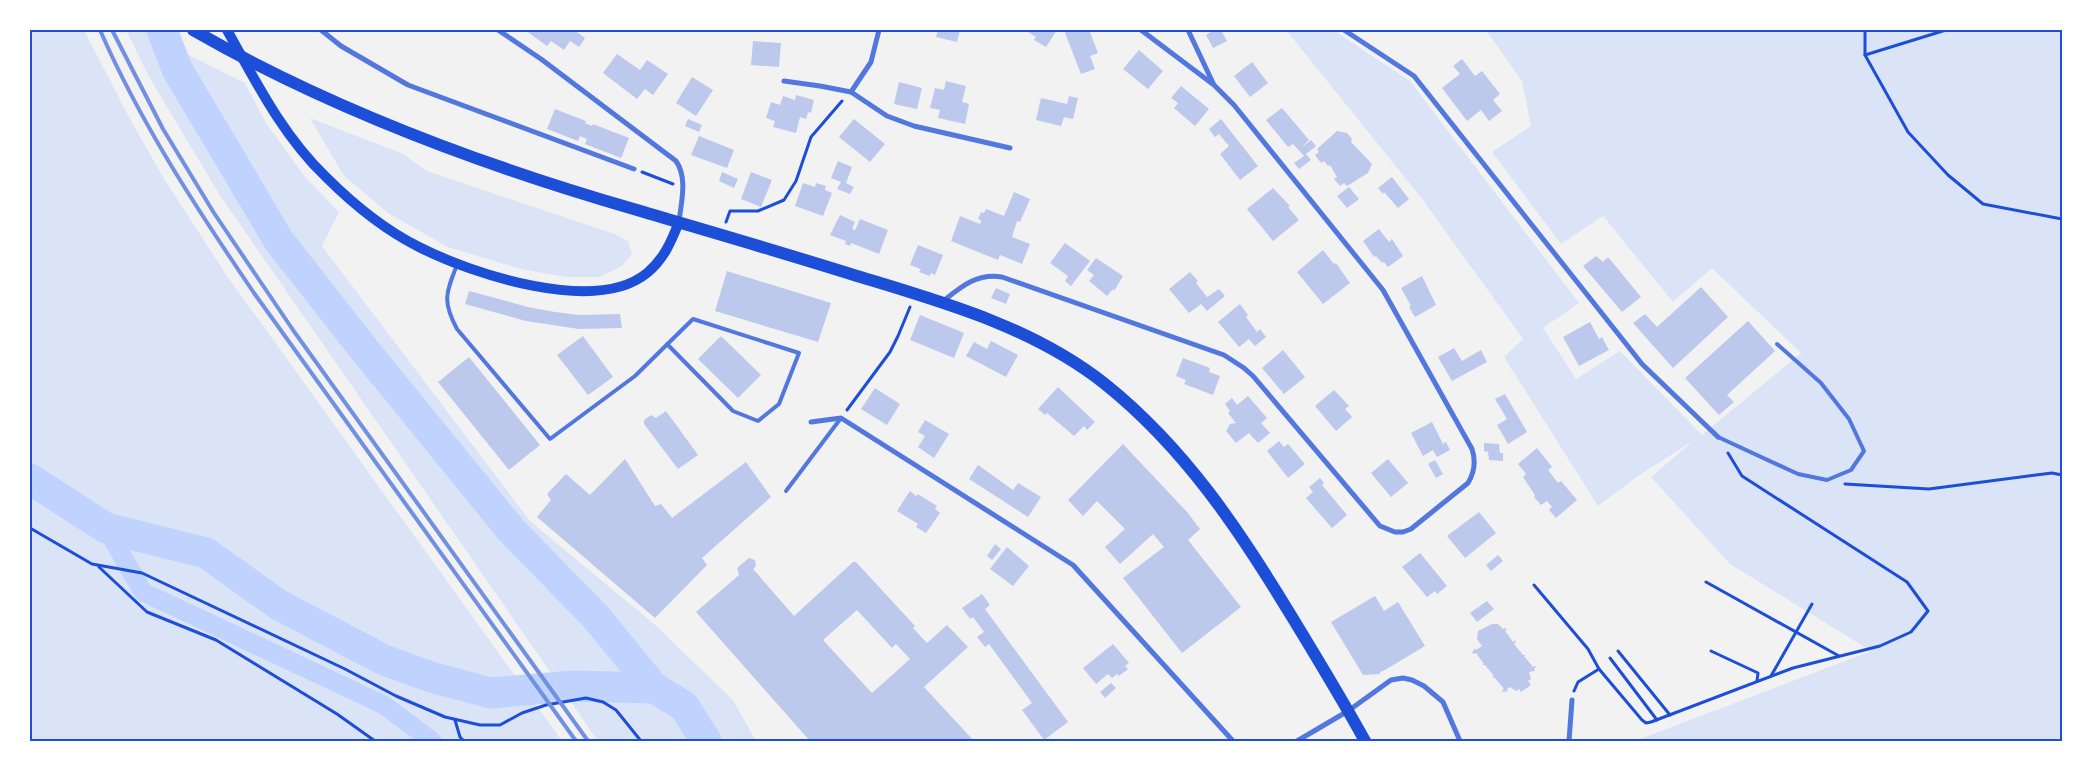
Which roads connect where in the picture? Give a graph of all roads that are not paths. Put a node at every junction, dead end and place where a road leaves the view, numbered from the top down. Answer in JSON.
{"nodes":[{"id":1,"x":193,"y":30,"type":"edge"},
{"id":2,"x":228,"y":30,"type":"edge"},
{"id":3,"x":322,"y":30,"type":"edge"},
{"id":4,"x":499,"y":30,"type":"edge"},
{"id":5,"x":879,"y":30,"type":"edge"},
{"id":6,"x":1141,"y":30,"type":"edge"},
{"id":7,"x":1188,"y":30,"type":"edge"},
{"id":8,"x":1344,"y":30,"type":"edge"},
{"id":9,"x":784,"y":82,"type":"dead end"},
{"id":10,"x":1214,"y":85,"type":"junction"},
{"id":11,"x":851,"y":92,"type":"junction"},
{"id":12,"x":1010,"y":148,"type":"dead end"},
{"id":13,"x":634,"y":169,"type":"road end"},
{"id":14,"x":679,"y":222,"type":"junction"},
{"id":15,"x":458,"y":263,"type":"junction"},
{"id":16,"x":942,"y":302,"type":"junction"},
{"id":17,"x":667,"y":344,"type":"junction"},
{"id":18,"x":1777,"y":344,"type":"dead end"},
{"id":19,"x":841,"y":418,"type":"junction"},
{"id":20,"x":811,"y":422,"type":"dead end"},
{"id":21,"x":1718,"y":438,"type":"joint"},
{"id":22,"x":786,"y":491,"type":"dead end"},
{"id":23,"x":1572,"y":700,"type":"road end"},
{"id":24,"x":1348,"y":711,"type":"junction"},
{"id":25,"x":1233,"y":741,"type":"edge"},
{"id":26,"x":1297,"y":741,"type":"edge"},
{"id":27,"x":1365,"y":741,"type":"edge"},
{"id":28,"x":1460,"y":741,"type":"edge"},
{"id":29,"x":1569,"y":741,"type":"edge"}],
"edges":[{"from":1,"to":14,"type":"main road"},
{"from":2,"to":15,"type":"main road"},
{"from":3,"to":13,"type":"street"},
{"from":4,"to":14,"type":"street"},
{"from":5,"to":11,"type":"street"},
{"from":6,"to":10,"type":"street"},
{"from":7,"to":10,"type":"street"},
{"from":8,"to":21,"type":"street"},
{"from":9,"to":11,"type":"street"},
{"from":10,"to":16,"type":"street"},
{"from":11,"to":12,"type":"street"},
{"from":14,"to":15,"type":"main road"},
{"from":14,"to":16,"type":"main road"},
{"from":15,"to":17,"type":"lane"},
{"from":16,"to":24,"type":"main road"},
{"from":17,"to":17,"type":"lane"},
{"from":18,"to":21,"type":"lane"},
{"from":19,"to":20,"type":"street"},
{"from":19,"to":22,"type":"lane"},
{"from":19,"to":25,"type":"street"},
{"from":23,"to":29,"type":"street"},
{"from":24,"to":26,"type":"street"},
{"from":24,"to":27,"type":"main road"},
{"from":24,"to":28,"type":"street"}]}
